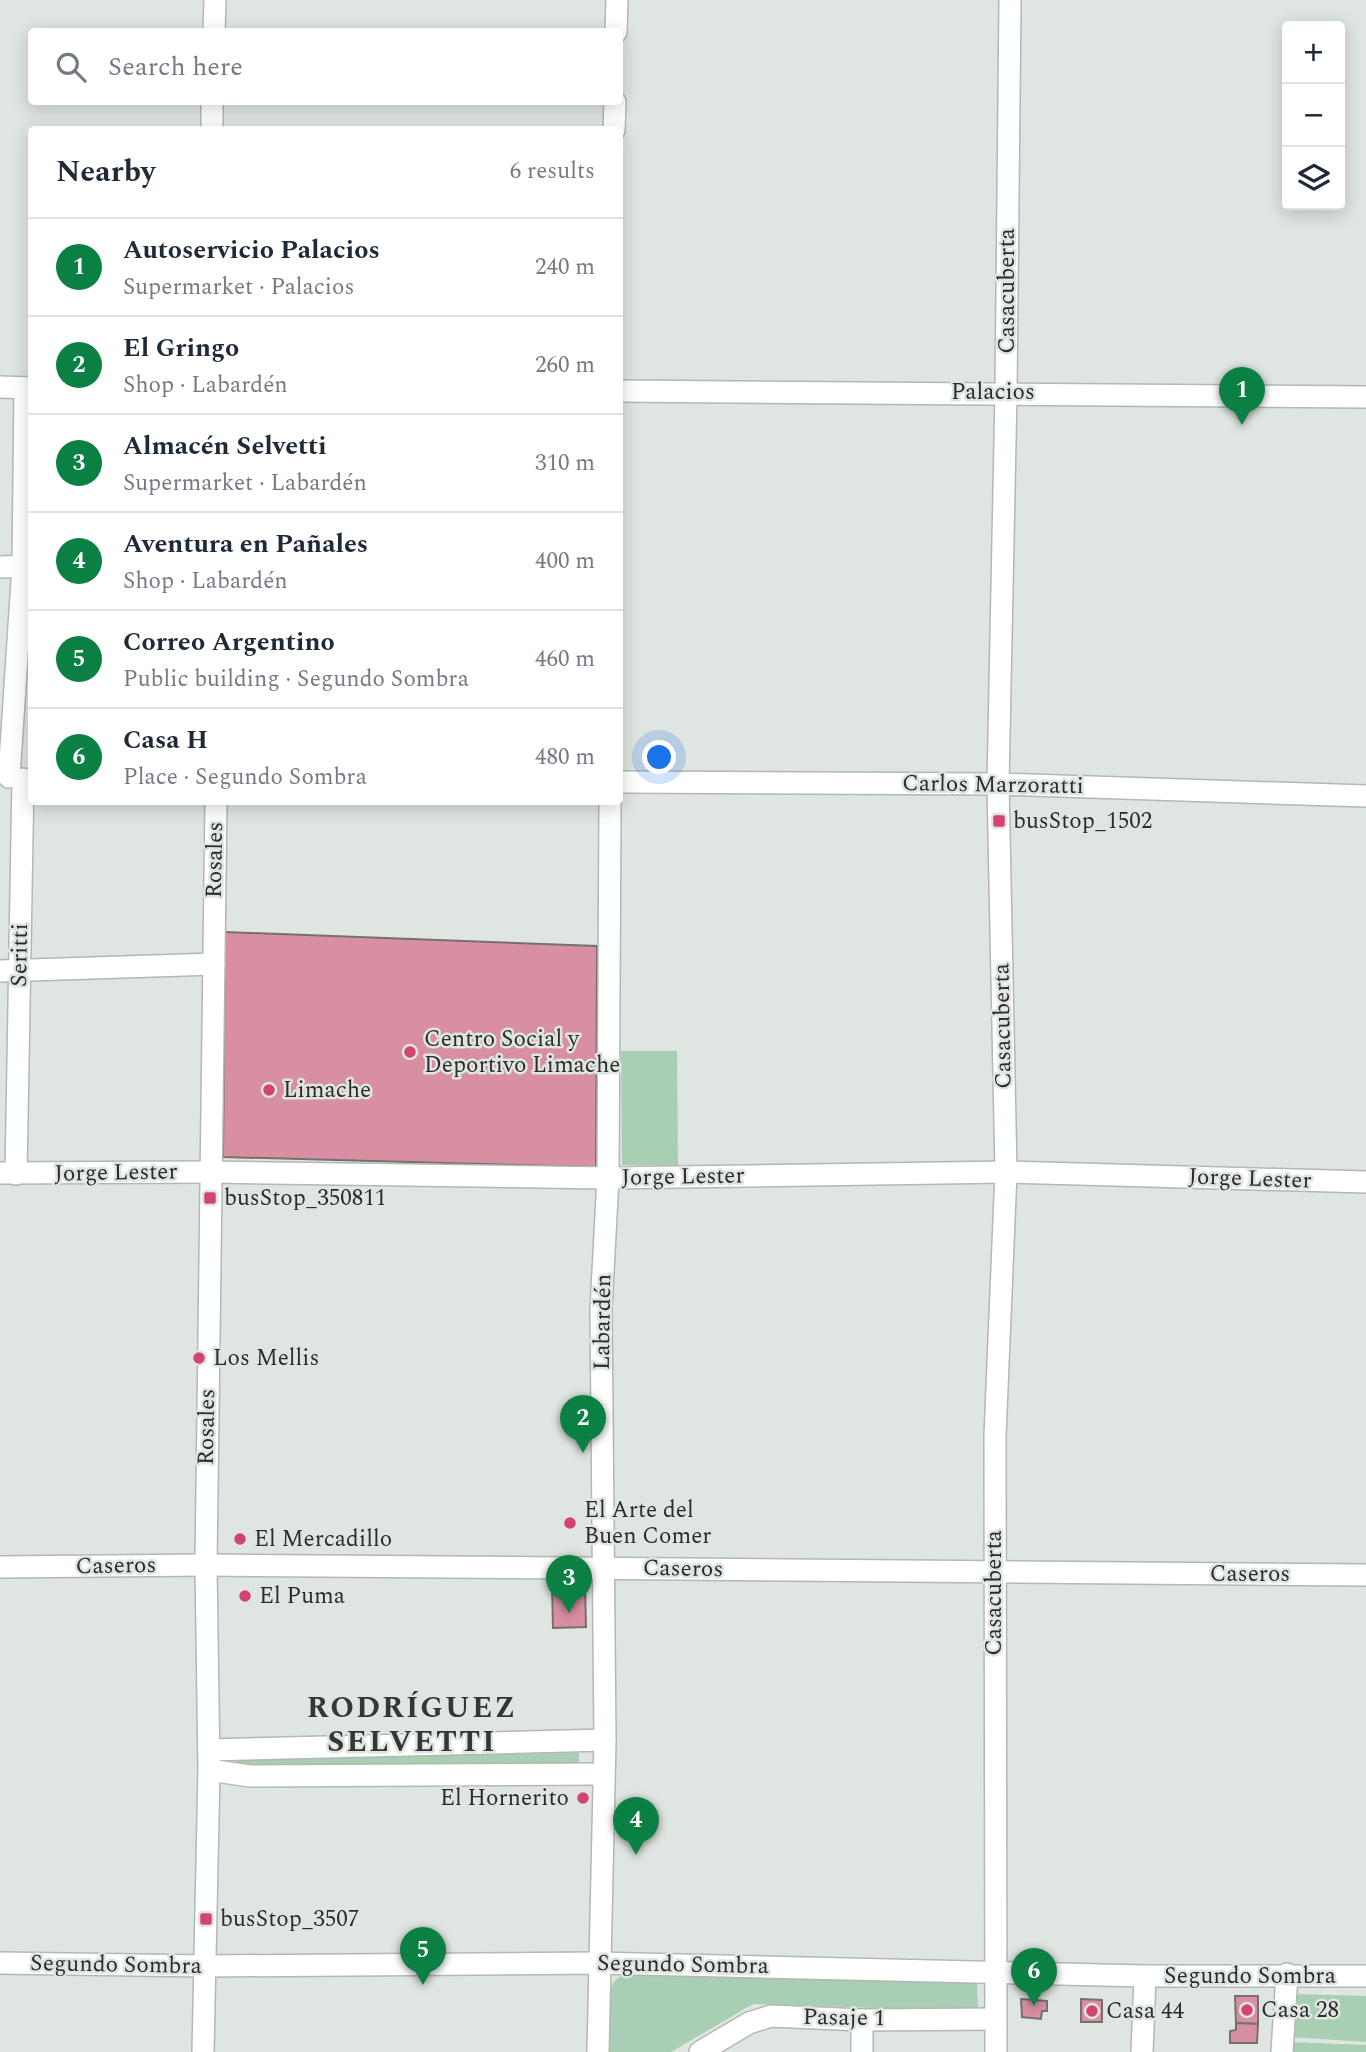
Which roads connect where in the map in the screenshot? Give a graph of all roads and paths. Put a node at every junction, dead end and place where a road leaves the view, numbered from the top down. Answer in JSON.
{"nodes":[{"id":1,"x":215,"y":0,"type":"edge"},
{"id":2,"x":617,"y":0,"type":"edge"},
{"id":3,"x":1010,"y":0,"type":"edge"},
{"id":4,"x":214,"y":28,"type":"edge"},
{"id":5,"x":616,"y":28,"type":"edge"},
{"id":6,"x":212,"y":105,"type":"edge"},
{"id":7,"x":615,"y":105,"type":"edge"},
{"id":8,"x":212,"y":126,"type":"edge"},
{"id":9,"x":614,"y":126,"type":"edge"},
{"id":10,"x":0,"y":387,"type":"edge"},
{"id":11,"x":28,"y":388,"type":"edge"},
{"id":12,"x":623,"y":391,"type":"edge"},
{"id":13,"x":1006,"y":392,"type":"junction"},
{"id":14,"x":1366,"y":397,"type":"edge"},
{"id":15,"x":27,"y":566,"type":"edge"},
{"id":16,"x":0,"y":567,"type":"edge"},
{"id":17,"x":16,"y":778,"type":"edge"},
{"id":18,"x":623,"y":782,"type":"edge"},
{"id":19,"x":998,"y":784,"type":"junction"},
{"id":20,"x":1366,"y":796,"type":"edge"},
{"id":21,"x":216,"y":805,"type":"edge"},
{"id":22,"x":610,"y":805,"type":"edge"},
{"id":23,"x":214,"y":964,"type":"junction"},
{"id":24,"x":10,"y":971,"type":"edge"},
{"id":25,"x":210,"y":1171,"type":"junction"},
{"id":26,"x":1006,"y":1172,"type":"junction"},
{"id":27,"x":8,"y":1173,"type":"edge"},
{"id":28,"x":608,"y":1178,"type":"junction"},
{"id":29,"x":1366,"y":1182,"type":"edge"},
{"id":30,"x":206,"y":1565,"type":"junction"},
{"id":31,"x":0,"y":1567,"type":"edge"},
{"id":32,"x":602,"y":1568,"type":"junction"},
{"id":33,"x":994,"y":1572,"type":"junction"},
{"id":34,"x":1366,"y":1575,"type":"edge"},
{"id":35,"x":605,"y":1740,"type":"junction"},
{"id":36,"x":209,"y":1760,"type":"junction"},
{"id":37,"x":604,"y":1774,"type":"junction"},
{"id":38,"x":598,"y":1963,"type":"junction"},
{"id":39,"x":0,"y":1964,"type":"edge"},
{"id":40,"x":206,"y":1966,"type":"junction"},
{"id":41,"x":997,"y":1972,"type":"junction"},
{"id":42,"x":1287,"y":1975,"type":"junction"},
{"id":43,"x":1145,"y":1976,"type":"junction"},
{"id":44,"x":1366,"y":1976,"type":"edge"},
{"id":45,"x":996,"y":2019,"type":"junction"},
{"id":46,"x":862,"y":2020,"type":"junction"},
{"id":47,"x":723,"y":2045,"type":"edge"},
{"id":48,"x":203,"y":2052,"type":"edge"},
{"id":49,"x":598,"y":2052,"type":"edge"},
{"id":50,"x":700,"y":2052,"type":"edge"},
{"id":51,"x":862,"y":2052,"type":"edge"},
{"id":52,"x":996,"y":2052,"type":"edge"},
{"id":53,"x":1142,"y":2052,"type":"edge"},
{"id":54,"x":1282,"y":2052,"type":"edge"}],
"edges":[{"from":1,"to":4,"type":"street"},
{"from":2,"to":5,"type":"street"},
{"from":3,"to":13,"type":"street","name":"Casacuberta"},
{"from":6,"to":8,"type":"street"},
{"from":7,"to":9,"type":"street"},
{"from":10,"to":11,"type":"street"},
{"from":11,"to":15,"type":"street","name":"Seritti"},
{"from":12,"to":13,"type":"street","name":"Palacios"},
{"from":13,"to":14,"type":"street","name":"Palacios"},
{"from":13,"to":19,"type":"street","name":"Casacuberta"},
{"from":15,"to":16,"type":"street"},
{"from":15,"to":17,"type":"street","name":"Seritti"},
{"from":17,"to":24,"type":"street","name":"Seritti"},
{"from":18,"to":19,"type":"street","name":"Carlos Marzoratti"},
{"from":19,"to":20,"type":"street","name":"Carlos Marzoratti"},
{"from":19,"to":26,"type":"street","name":"Casacuberta"},
{"from":21,"to":23,"type":"street","name":"Rosales"},
{"from":22,"to":28,"type":"street","name":"Labardén"},
{"from":23,"to":24,"type":"street"},
{"from":23,"to":25,"type":"street","name":"Rosales"},
{"from":24,"to":27,"type":"street","name":"Seritti"},
{"from":25,"to":27,"type":"street","name":"Jorge Lester"},
{"from":25,"to":28,"type":"street","name":"Jorge Lester"},
{"from":25,"to":30,"type":"street","name":"Rosales"},
{"from":26,"to":28,"type":"street","name":"Jorge Lester"},
{"from":26,"to":29,"type":"street","name":"Jorge Lester"},
{"from":26,"to":33,"type":"street","name":"Casacuberta"},
{"from":28,"to":32,"type":"street","name":"Labardén"},
{"from":30,"to":31,"type":"street","name":"Caseros"},
{"from":30,"to":32,"type":"street","name":"Caseros"},
{"from":30,"to":36,"type":"street","name":"Rosales"},
{"from":32,"to":33,"type":"street","name":"Caseros"},
{"from":32,"to":35,"type":"street","name":"Labardén"},
{"from":33,"to":34,"type":"street","name":"Caseros"},
{"from":33,"to":41,"type":"street","name":"Casacuberta"},
{"from":35,"to":36,"type":"street"},
{"from":35,"to":37,"type":"street","name":"Labardén"},
{"from":36,"to":37,"type":"street"},
{"from":36,"to":40,"type":"street","name":"Rosales"},
{"from":37,"to":38,"type":"street","name":"Labardén"},
{"from":38,"to":40,"type":"street","name":"Segundo Sombra"},
{"from":38,"to":41,"type":"street","name":"Segundo Sombra"},
{"from":38,"to":49,"type":"street","name":"Labardén"},
{"from":39,"to":40,"type":"street","name":"Segundo Sombra"},
{"from":40,"to":48,"type":"street","name":"Rosales"},
{"from":41,"to":43,"type":"street","name":"Segundo Sombra"},
{"from":41,"to":45,"type":"street","name":"Casacuberta"},
{"from":42,"to":43,"type":"street","name":"Segundo Sombra"},
{"from":42,"to":44,"type":"street","name":"Segundo Sombra"},
{"from":42,"to":54,"type":"street"},
{"from":43,"to":53,"type":"street"},
{"from":45,"to":46,"type":"street","name":"Pasaje 1"},
{"from":45,"to":52,"type":"street","name":"Casacuberta"},
{"from":46,"to":47,"type":"street","name":"Pasaje 1"},
{"from":46,"to":51,"type":"street"},
{"from":47,"to":50,"type":"street","name":"Pasaje 1"}]}
